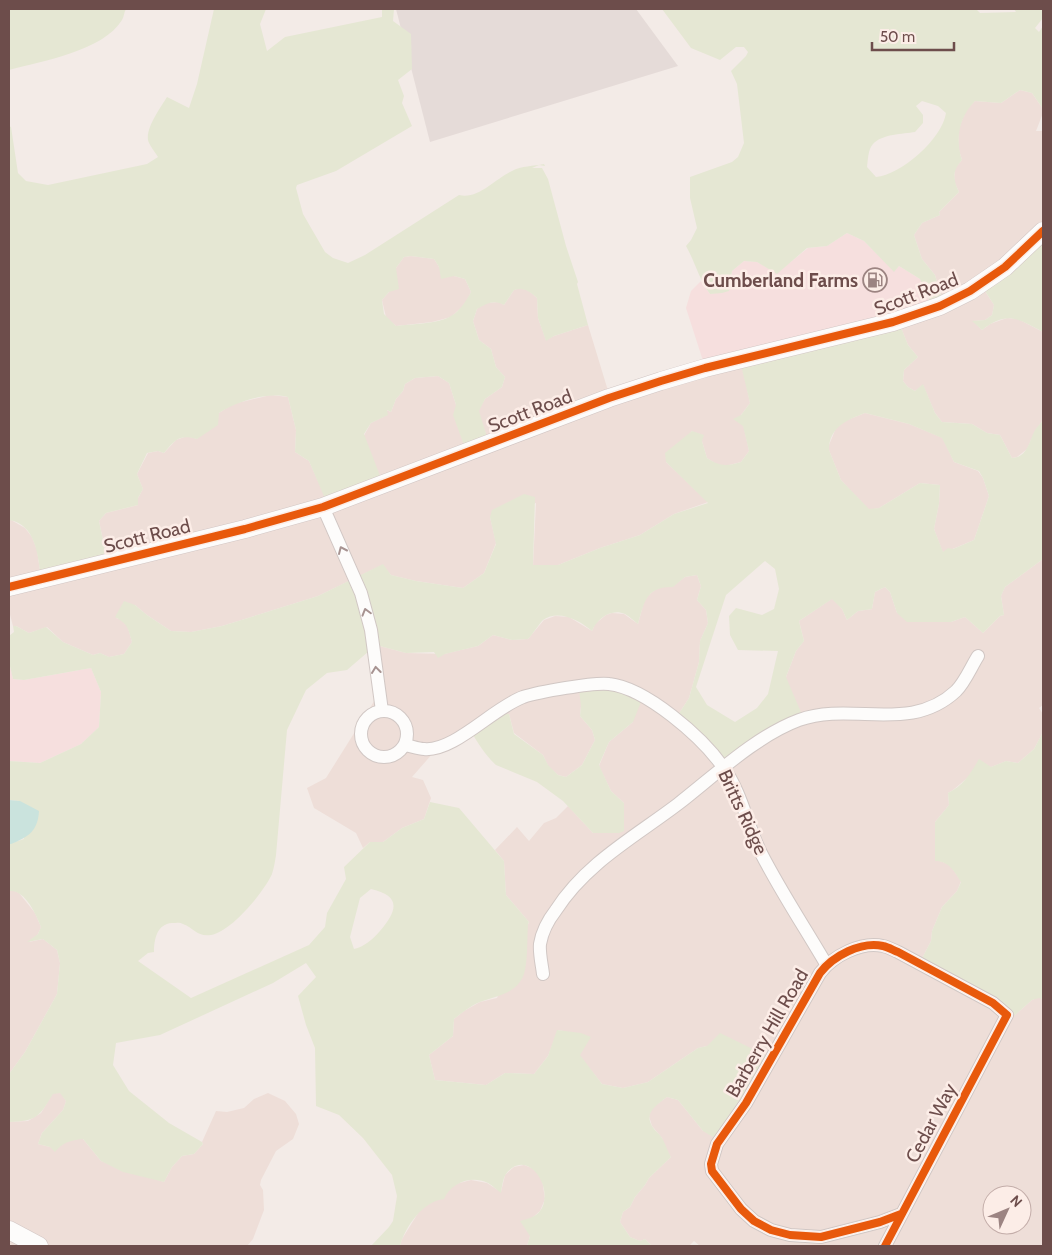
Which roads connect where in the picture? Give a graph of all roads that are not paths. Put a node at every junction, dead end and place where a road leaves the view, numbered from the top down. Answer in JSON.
{"nodes":[{"id":1,"x":1043,"y":231,"type":"edge"},
{"id":2,"x":323,"y":507,"type":"junction"},
{"id":3,"x":9,"y":587,"type":"edge"},
{"id":4,"x":978,"y":656,"type":"dead end"},
{"id":5,"x":382,"y":711,"type":"junction"},
{"id":6,"x":405,"y":745,"type":"junction"},
{"id":7,"x":724,"y":767,"type":"junction"},
{"id":8,"x":826,"y":964,"type":"junction"},
{"id":9,"x":543,"y":974,"type":"dead end"},
{"id":10,"x":1007,"y":1015,"type":"joint"},
{"id":11,"x":901,"y":1214,"type":"junction"},
{"id":12,"x":9,"y":1230,"type":"edge"},
{"id":13,"x":40,"y":1246,"type":"edge"},
{"id":14,"x":885,"y":1246,"type":"edge"}],
"edges":[{"from":1,"to":2,"type":"street","name":"Scott Road"},
{"from":2,"to":3,"type":"street","name":"Scott Road"},
{"from":5,"to":2,"type":"street","one_way":true},
{"from":4,"to":7,"type":"street"},
{"from":5,"to":6,"type":"street"},
{"from":5,"to":6,"type":"street"},
{"from":6,"to":7,"type":"street","name":"Britts Ridge"},
{"from":7,"to":8,"type":"street","name":"Britts Ridge"},
{"from":7,"to":9,"type":"street"},
{"from":8,"to":10,"type":"street","name":"Barberry Hill Road"},
{"from":8,"to":11,"type":"street","name":"Barberry Hill Road"},
{"from":10,"to":11,"type":"street","name":"Cedar Way"},
{"from":11,"to":14,"type":"street","name":"Cedar Way"},
{"from":12,"to":13,"type":"street"}]}
